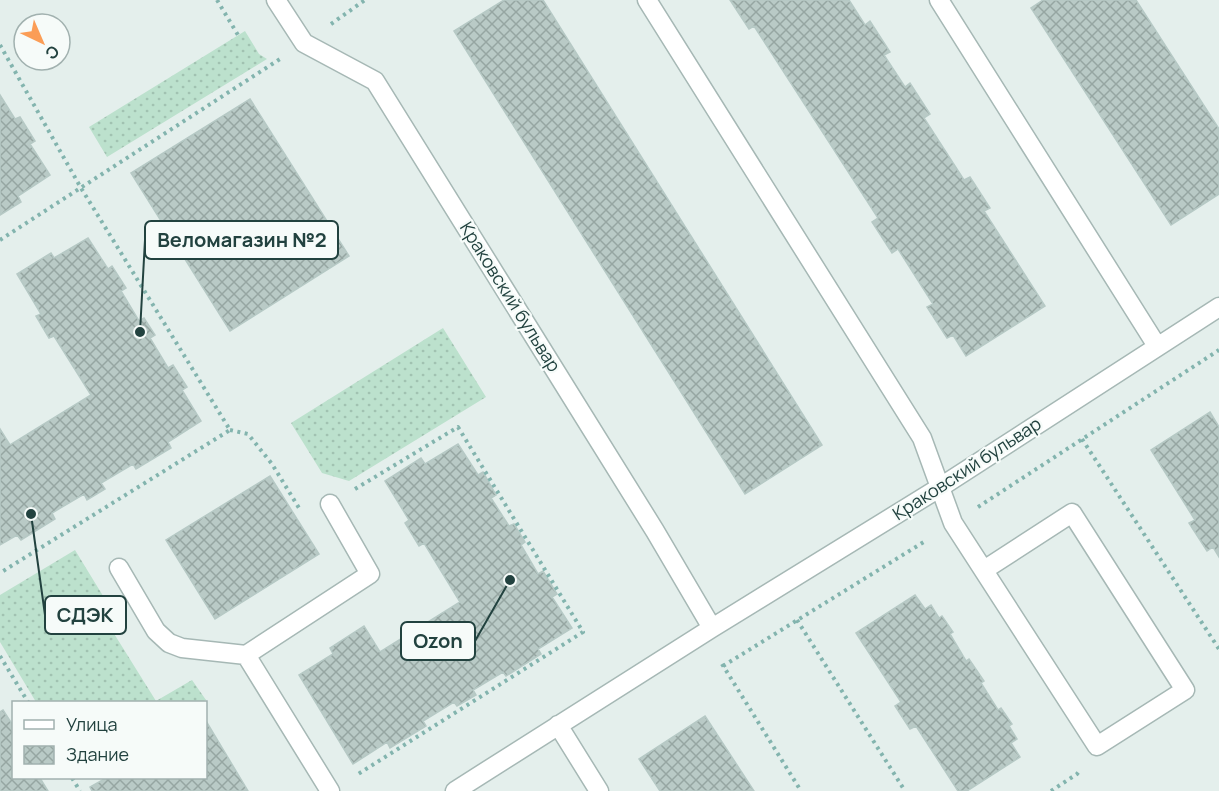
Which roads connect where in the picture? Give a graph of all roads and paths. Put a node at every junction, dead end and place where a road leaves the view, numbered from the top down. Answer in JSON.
{"nodes":[{"id":1,"x":217,"y":0,"type":"edge"},
{"id":2,"x":276,"y":0,"type":"edge"},
{"id":3,"x":365,"y":0,"type":"edge"},
{"id":4,"x":647,"y":0,"type":"edge"},
{"id":5,"x":939,"y":0,"type":"edge"},
{"id":6,"x":238,"y":35,"type":"dead end"},
{"id":7,"x":304,"y":43,"type":"junction"},
{"id":8,"x":0,"y":45,"type":"edge"},
{"id":9,"x":81,"y":188,"type":"junction"},
{"id":10,"x":0,"y":240,"type":"edge"},
{"id":11,"x":1219,"y":307,"type":"edge"},
{"id":12,"x":1157,"y":346,"type":"junction"},
{"id":13,"x":230,"y":430,"type":"junction"},
{"id":14,"x":1082,"y":439,"type":"dead end"},
{"id":15,"x":939,"y":488,"type":"junction"},
{"id":16,"x":330,"y":504,"type":"junction"},
{"id":17,"x":119,"y":568,"type":"dead end"},
{"id":18,"x":984,"y":570,"type":"junction"},
{"id":19,"x":0,"y":573,"type":"edge"},
{"id":20,"x":797,"y":620,"type":"dead end"},
{"id":21,"x":712,"y":628,"type":"junction"},
{"id":22,"x":1219,"y":649,"type":"edge"},
{"id":23,"x":246,"y":655,"type":"junction"},
{"id":24,"x":0,"y":656,"type":"edge"},
{"id":25,"x":719,"y":660,"type":"dead end"},
{"id":26,"x":27,"y":701,"type":"edge"},
{"id":27,"x":558,"y":725,"type":"junction"},
{"id":28,"x":351,"y":778,"type":"dead end"},
{"id":29,"x":330,"y":791,"type":"edge"},
{"id":30,"x":455,"y":791,"type":"edge"},
{"id":31,"x":598,"y":791,"type":"edge"},
{"id":32,"x":801,"y":791,"type":"edge"},
{"id":33,"x":905,"y":791,"type":"edge"}],
"edges":[{"from":1,"to":6,"type":"path"},
{"from":2,"to":7,"type":"street","name":"Краковский бульвар"},
{"from":3,"to":7,"type":"path"},
{"from":4,"to":15,"type":"street"},
{"from":5,"to":12,"type":"street"},
{"from":7,"to":9,"type":"path"},
{"from":7,"to":21,"type":"street","name":"Краковский бульвар"},
{"from":8,"to":9,"type":"path"},
{"from":9,"to":10,"type":"path"},
{"from":9,"to":13,"type":"path"},
{"from":11,"to":12,"type":"street","name":"Краковский бульвар"},
{"from":12,"to":15,"type":"street","name":"Краковский бульвар"},
{"from":13,"to":16,"type":"path"},
{"from":13,"to":19,"type":"path"},
{"from":14,"to":22,"type":"path"},
{"from":15,"to":18,"type":"street"},
{"from":15,"to":21,"type":"street","name":"Краковский бульвар"},
{"from":16,"to":23,"type":"street"},
{"from":16,"to":28,"type":"path"},
{"from":17,"to":23,"type":"street"},
{"from":18,"to":18,"type":"street"},
{"from":20,"to":33,"type":"path"},
{"from":21,"to":27,"type":"street","name":"Краковский бульвар"},
{"from":23,"to":29,"type":"street"},
{"from":24,"to":26,"type":"path"},
{"from":25,"to":32,"type":"path"},
{"from":27,"to":30,"type":"street","name":"Краковский бульвар"},
{"from":27,"to":31,"type":"street"}]}
